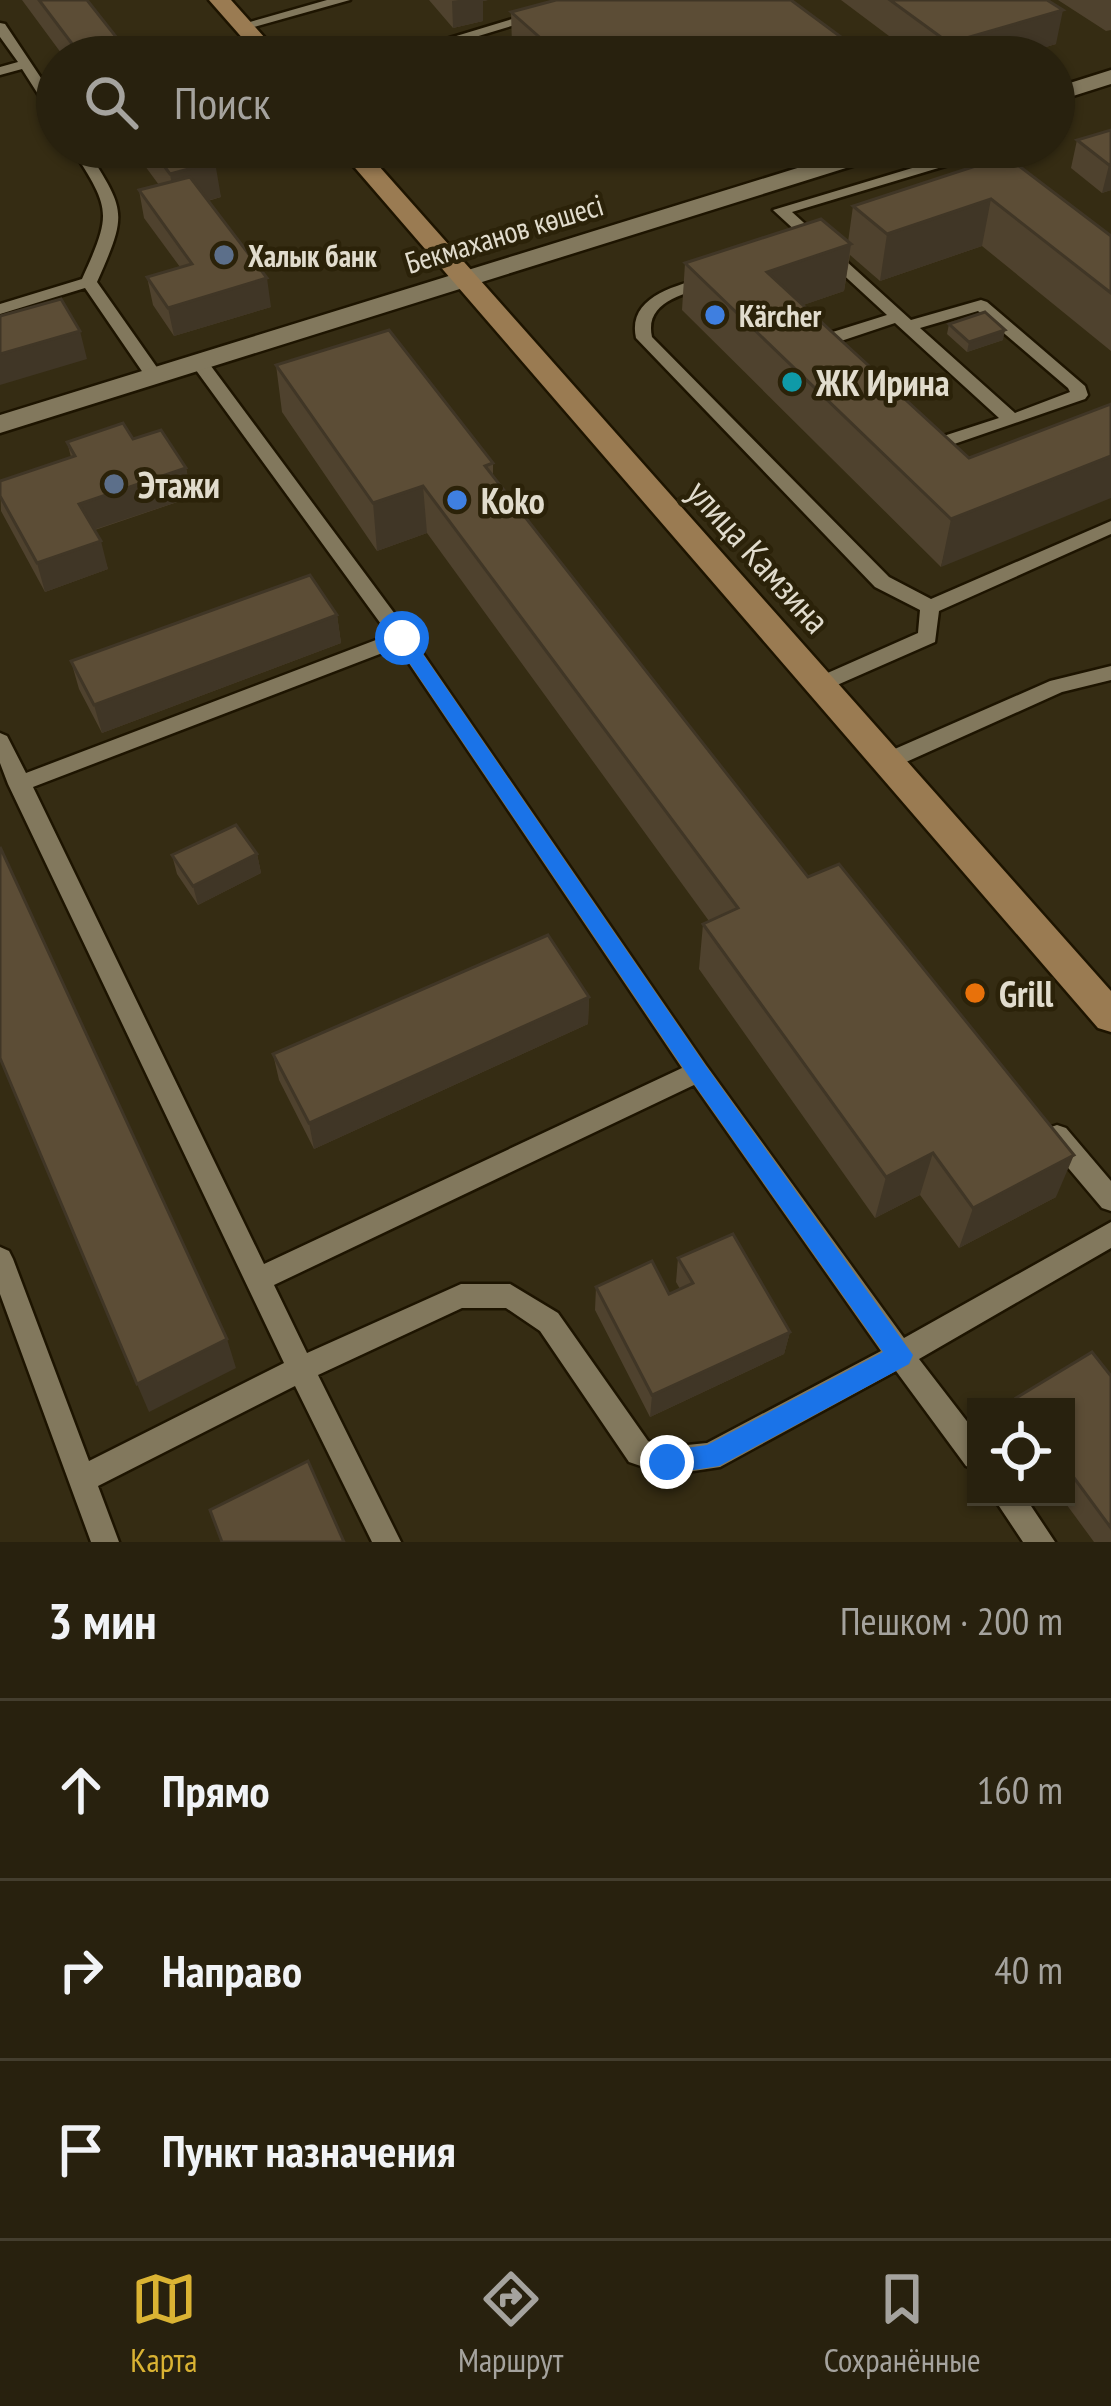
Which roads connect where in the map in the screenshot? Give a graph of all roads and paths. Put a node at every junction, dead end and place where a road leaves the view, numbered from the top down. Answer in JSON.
{"nodes":[{"id":1,"x":220,"y":0,"type":"edge"},
{"id":2,"x":343,"y":0,"type":"edge"},
{"id":3,"x":590,"y":0,"type":"edge"},
{"id":4,"x":243,"y":26,"type":"junction"},
{"id":5,"x":0,"y":27,"type":"edge"},
{"id":6,"x":252,"y":36,"type":"edge"},
{"id":7,"x":466,"y":36,"type":"edge"},
{"id":8,"x":26,"y":64,"type":"junction"},
{"id":9,"x":0,"y":71,"type":"edge"},
{"id":10,"x":1111,"y":77,"type":"edge"},
{"id":11,"x":36,"y":79,"type":"edge"},
{"id":12,"x":1075,"y":88,"type":"edge"},
{"id":13,"x":91,"y":168,"type":"edge"},
{"id":14,"x":367,"y":168,"type":"edge"},
{"id":15,"x":822,"y":168,"type":"edge"},
{"id":16,"x":934,"y":168,"type":"edge"},
{"id":17,"x":758,"y":188,"type":"junction"},
{"id":18,"x":781,"y":210,"type":"junction"},
{"id":19,"x":840,"y":236,"type":"edge"},
{"id":20,"x":818,"y":243,"type":"junction"},
{"id":21,"x":797,"y":250,"type":"edge"},
{"id":22,"x":717,"y":278,"type":"edge"},
{"id":23,"x":463,"y":281,"type":"junction"},
{"id":24,"x":89,"y":282,"type":"junction"},
{"id":25,"x":0,"y":309,"type":"edge"},
{"id":26,"x":905,"y":321,"type":"junction"},
{"id":27,"x":199,"y":362,"type":"junction"},
{"id":28,"x":839,"y":369,"type":"edge"},
{"id":29,"x":154,"y":376,"type":"junction"},
{"id":30,"x":1012,"y":420,"type":"junction"},
{"id":31,"x":0,"y":424,"type":"edge"},
{"id":32,"x":916,"y":443,"type":"edge"},
{"id":33,"x":1111,"y":527,"type":"edge"},
{"id":34,"x":930,"y":607,"type":"junction"},
{"id":35,"x":402,"y":638,"type":"junction"},
{"id":36,"x":1111,"y":672,"type":"edge"},
{"id":37,"x":820,"y":684,"type":"junction"},
{"id":38,"x":0,"y":741,"type":"edge"},
{"id":39,"x":888,"y":761,"type":"junction"},
{"id":40,"x":19,"y":784,"type":"junction"},
{"id":41,"x":1111,"y":1017,"type":"edge"},
{"id":42,"x":698,"y":1072,"type":"junction"},
{"id":43,"x":1037,"y":1113,"type":"edge"},
{"id":44,"x":1111,"y":1200,"type":"edge"},
{"id":45,"x":1111,"y":1234,"type":"edge"},
{"id":46,"x":0,"y":1259,"type":"edge"},
{"id":47,"x":260,"y":1280,"type":"junction"},
{"id":48,"x":900,"y":1355,"type":"junction"},
{"id":49,"x":301,"y":1369,"type":"junction"},
{"id":50,"x":967,"y":1444,"type":"edge"},
{"id":51,"x":82,"y":1480,"type":"junction"},
{"id":52,"x":1014,"y":1506,"type":"edge"},
{"id":53,"x":105,"y":1542,"type":"edge"},
{"id":54,"x":387,"y":1542,"type":"edge"},
{"id":55,"x":1041,"y":1542,"type":"edge"}],
"edges":[{"from":1,"to":4,"type":"main road"},
{"from":2,"to":4,"type":"lane"},
{"from":3,"to":7,"type":"lane"},
{"from":4,"to":6,"type":"main road"},
{"from":5,"to":8,"type":"lane"},
{"from":8,"to":9,"type":"lane"},
{"from":8,"to":11,"type":"lane"},
{"from":10,"to":12,"type":"street"},
{"from":13,"to":24,"type":"lane"},
{"from":14,"to":23,"type":"main road","name":"улица Камзина"},
{"from":15,"to":17,"type":"street","name":"Бекмаханов көшесі"},
{"from":16,"to":18,"type":"lane"},
{"from":17,"to":18,"type":"lane"},
{"from":17,"to":23,"type":"street","name":"Бекмаханов көшесі"},
{"from":18,"to":20,"type":"lane"},
{"from":19,"to":20,"type":"lane"},
{"from":20,"to":21,"type":"lane"},
{"from":20,"to":26,"type":"lane"},
{"from":22,"to":34,"type":"lane"},
{"from":23,"to":27,"type":"street","name":"Бекмаханов көшесі"},
{"from":23,"to":37,"type":"main road","name":"улица Камзина"},
{"from":24,"to":25,"type":"lane"},
{"from":24,"to":29,"type":"lane"},
{"from":26,"to":28,"type":"lane"},
{"from":26,"to":30,"type":"lane"},
{"from":26,"to":30,"type":"lane"},
{"from":27,"to":29,"type":"street","name":"Бекмаханов көшесі"},
{"from":27,"to":35,"type":"lane"},
{"from":29,"to":31,"type":"street","name":"Бекмаханов көшесі"},
{"from":30,"to":32,"type":"lane"},
{"from":33,"to":34,"type":"lane"},
{"from":34,"to":37,"type":"lane"},
{"from":35,"to":40,"type":"lane"},
{"from":35,"to":42,"type":"lane"},
{"from":36,"to":39,"type":"lane"},
{"from":37,"to":39,"type":"main road","name":"улица Камзина"},
{"from":38,"to":40,"type":"lane"},
{"from":39,"to":41,"type":"main road","name":"улица Камзина"},
{"from":40,"to":47,"type":"lane"},
{"from":42,"to":47,"type":"lane"},
{"from":42,"to":48,"type":"lane"},
{"from":43,"to":44,"type":"lane"},
{"from":45,"to":48,"type":"lane"},
{"from":46,"to":51,"type":"lane"},
{"from":47,"to":49,"type":"lane"},
{"from":48,"to":49,"type":"lane"},
{"from":48,"to":50,"type":"lane"},
{"from":49,"to":51,"type":"lane"},
{"from":49,"to":54,"type":"lane"},
{"from":51,"to":53,"type":"lane"},
{"from":52,"to":55,"type":"lane"}]}
